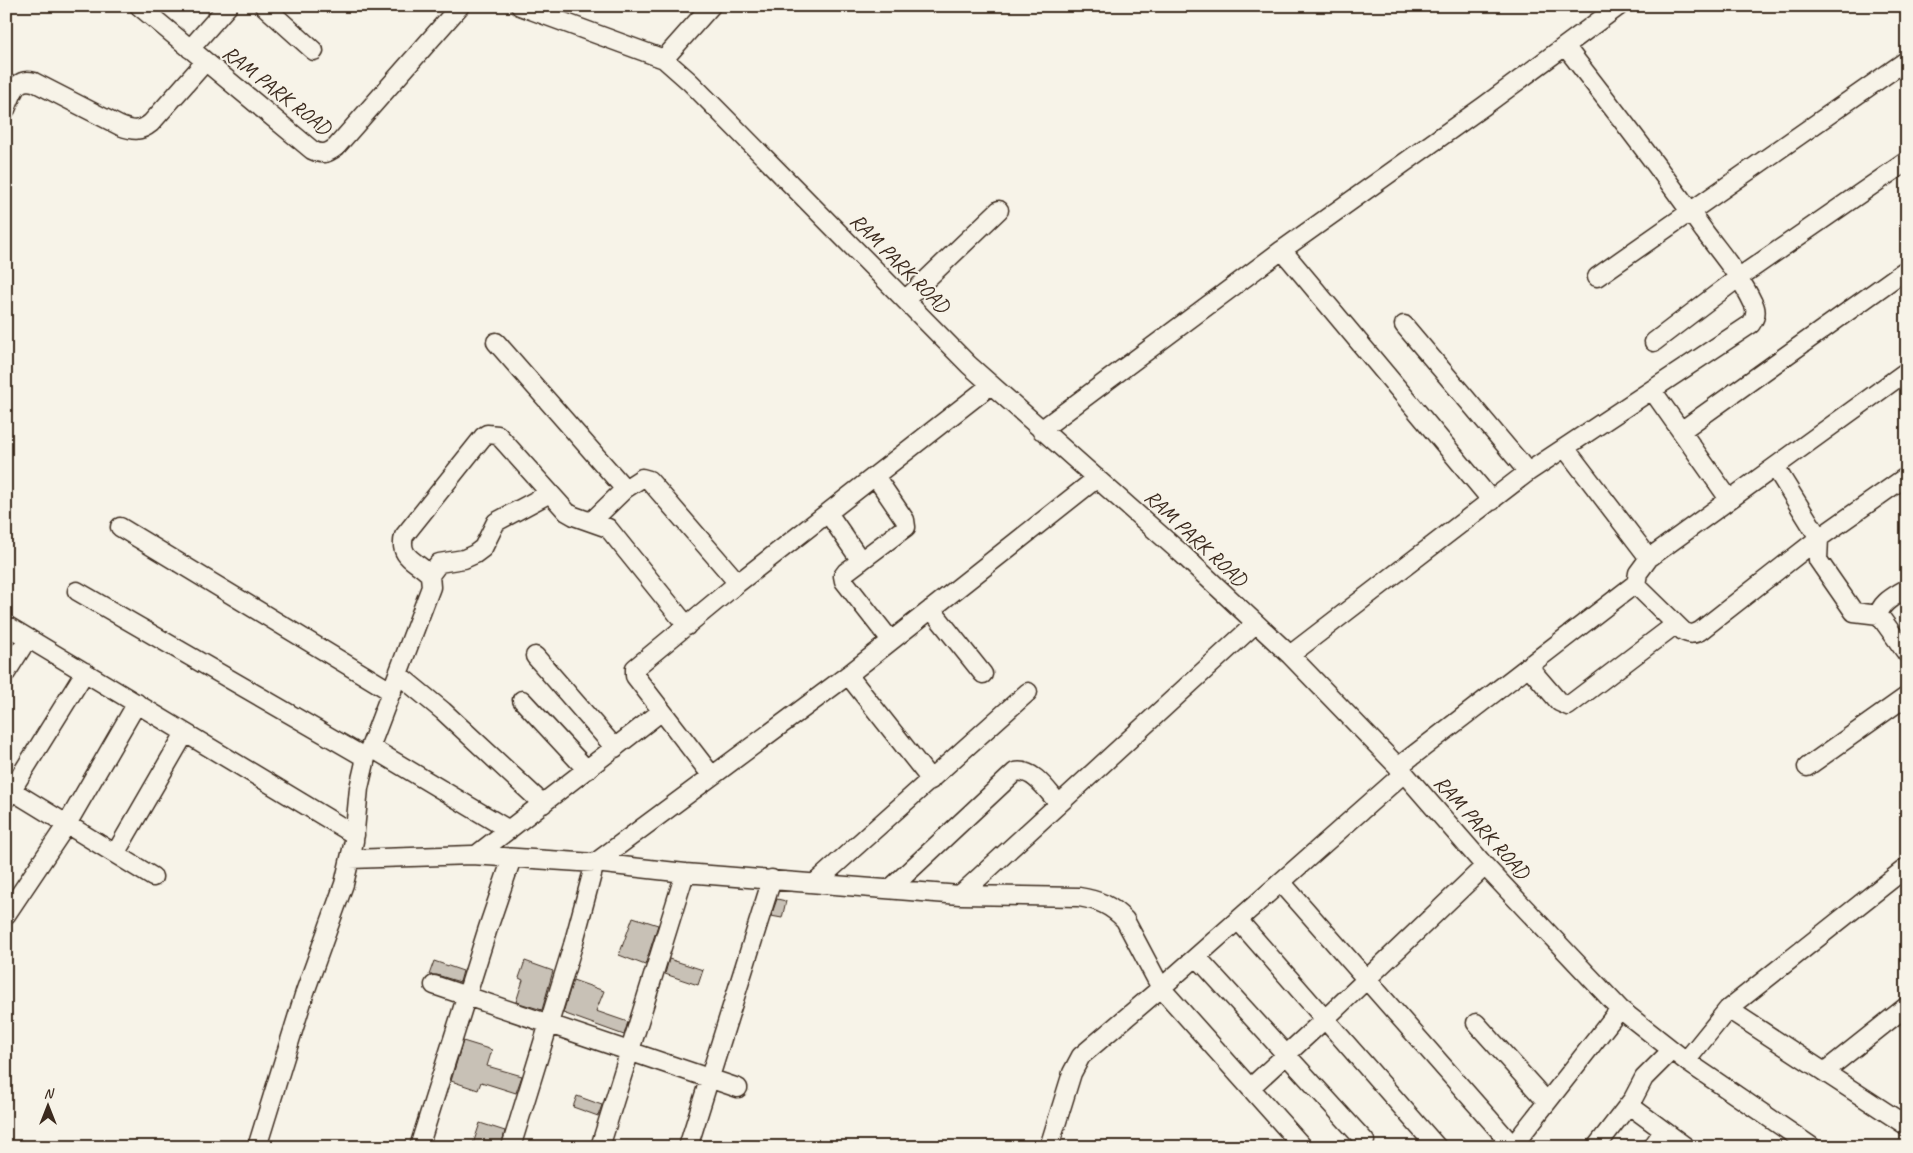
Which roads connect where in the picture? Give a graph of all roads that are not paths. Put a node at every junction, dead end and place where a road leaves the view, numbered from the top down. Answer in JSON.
{"nodes":[{"id":1,"x":139,"y":6,"type":"edge"},
{"id":2,"x":228,"y":6,"type":"edge"},
{"id":3,"x":264,"y":6,"type":"edge"},
{"id":4,"x":460,"y":6,"type":"edge"},
{"id":5,"x":520,"y":6,"type":"edge"},
{"id":6,"x":711,"y":6,"type":"edge"},
{"id":7,"x":1619,"y":6,"type":"edge"},
{"id":8,"x":1565,"y":46,"type":"junction"},
{"id":9,"x":190,"y":49,"type":"junction"},
{"id":10,"x":314,"y":51,"type":"dead end"},
{"id":11,"x":664,"y":60,"type":"junction"},
{"id":12,"x":1907,"y":60,"type":"edge"},
{"id":13,"x":206,"y":62,"type":"junction"},
{"id":14,"x":6,"y":109,"type":"edge"},
{"id":15,"x":1907,"y":161,"type":"edge"},
{"id":16,"x":999,"y":210,"type":"dead end"},
{"id":17,"x":1690,"y":211,"type":"junction"},
{"id":18,"x":1282,"y":250,"type":"junction"},
{"id":19,"x":1907,"y":269,"type":"edge"},
{"id":20,"x":1597,"y":277,"type":"dead end"},
{"id":21,"x":1738,"y":278,"type":"junction"},
{"id":22,"x":905,"y":300,"type":"junction"},
{"id":23,"x":1404,"y":325,"type":"dead end"},
{"id":24,"x":496,"y":342,"type":"dead end"},
{"id":25,"x":1654,"y":342,"type":"dead end"},
{"id":26,"x":1907,"y":371,"type":"edge"},
{"id":27,"x":991,"y":385,"type":"junction"},
{"id":28,"x":1652,"y":390,"type":"junction"},
{"id":29,"x":1041,"y":430,"type":"junction"},
{"id":30,"x":1681,"y":431,"type":"junction"},
{"id":31,"x":1565,"y":448,"type":"junction"},
{"id":32,"x":1775,"y":467,"type":"junction"},
{"id":33,"x":1528,"y":472,"type":"junction"},
{"id":34,"x":875,"y":476,"type":"junction"},
{"id":35,"x":1907,"y":476,"type":"edge"},
{"id":36,"x":1097,"y":478,"type":"junction"},
{"id":37,"x":625,"y":489,"type":"junction"},
{"id":38,"x":550,"y":493,"type":"junction"},
{"id":39,"x":1729,"y":499,"type":"junction"},
{"id":40,"x":1492,"y":501,"type":"junction"},
{"id":41,"x":828,"y":513,"type":"junction"},
{"id":42,"x":592,"y":521,"type":"junction"},
{"id":43,"x":120,"y":527,"type":"dead end"},
{"id":44,"x":1819,"y":538,"type":"junction"},
{"id":45,"x":1649,"y":558,"type":"junction"},
{"id":46,"x":861,"y":561,"type":"junction"},
{"id":47,"x":430,"y":576,"type":"junction"},
{"id":48,"x":738,"y":583,"type":"junction"},
{"id":49,"x":1636,"y":585,"type":"junction"},
{"id":50,"x":1907,"y":588,"type":"edge"},
{"id":51,"x":77,"y":591,"type":"dead end"},
{"id":52,"x":931,"y":609,"type":"junction"},
{"id":53,"x":1879,"y":615,"type":"junction"},
{"id":54,"x":1255,"y":624,"type":"junction"},
{"id":55,"x":1676,"y":624,"type":"junction"},
{"id":56,"x":6,"y":625,"type":"edge"},
{"id":57,"x":687,"y":626,"type":"junction"},
{"id":58,"x":28,"y":638,"type":"junction"},
{"id":59,"x":891,"y":641,"type":"junction"},
{"id":60,"x":1907,"y":654,"type":"edge"},
{"id":61,"x":1290,"y":655,"type":"junction"},
{"id":62,"x":534,"y":656,"type":"dead end"},
{"id":63,"x":1528,"y":666,"type":"junction"},
{"id":64,"x":85,"y":672,"type":"junction"},
{"id":65,"x":6,"y":673,"type":"edge"},
{"id":66,"x":398,"y":674,"type":"junction"},
{"id":67,"x":983,"y":674,"type":"dead end"},
{"id":68,"x":848,"y":675,"type":"junction"},
{"id":69,"x":392,"y":692,"type":"junction"},
{"id":70,"x":1028,"y":692,"type":"dead end"},
{"id":71,"x":1907,"y":696,"type":"edge"},
{"id":72,"x":522,"y":700,"type":"dead end"},
{"id":73,"x":137,"y":703,"type":"junction"},
{"id":74,"x":662,"y":711,"type":"junction"},
{"id":75,"x":185,"y":733,"type":"junction"},
{"id":76,"x":616,"y":748,"type":"junction"},
{"id":77,"x":368,"y":752,"type":"junction"},
{"id":78,"x":1807,"y":767,"type":"dead end"},
{"id":79,"x":587,"y":770,"type":"junction"},
{"id":80,"x":1401,"y":770,"type":"junction"},
{"id":81,"x":712,"y":776,"type":"junction"},
{"id":82,"x":931,"y":780,"type":"junction"},
{"id":83,"x":8,"y":792,"type":"edge"},
{"id":84,"x":543,"y":804,"type":"junction"},
{"id":85,"x":1059,"y":804,"type":"junction"},
{"id":86,"x":67,"y":824,"type":"junction"},
{"id":87,"x":509,"y":830,"type":"junction"},
{"id":88,"x":355,"y":835,"type":"junction"},
{"id":89,"x":115,"y":854,"type":"junction"},
{"id":90,"x":476,"y":855,"type":"junction"},
{"id":91,"x":512,"y":858,"type":"junction"},
{"id":92,"x":350,"y":859,"type":"junction"},
{"id":93,"x":595,"y":863,"type":"junction"},
{"id":94,"x":1485,"y":866,"type":"junction"},
{"id":95,"x":1907,"y":867,"type":"edge"},
{"id":96,"x":684,"y":873,"type":"junction"},
{"id":97,"x":153,"y":877,"type":"dead end"},
{"id":98,"x":772,"y":879,"type":"junction"},
{"id":99,"x":1281,"y":882,"type":"junction"},
{"id":100,"x":815,"y":883,"type":"junction"},
{"id":101,"x":890,"y":889,"type":"junction"},
{"id":102,"x":960,"y":895,"type":"junction"},
{"id":103,"x":6,"y":915,"type":"edge"},
{"id":104,"x":1238,"y":920,"type":"junction"},
{"id":105,"x":1197,"y":957,"type":"junction"},
{"id":106,"x":1367,"y":979,"type":"junction"},
{"id":107,"x":434,"y":985,"type":"dead end"},
{"id":108,"x":1161,"y":988,"type":"junction"},
{"id":109,"x":467,"y":996,"type":"junction"},
{"id":110,"x":1907,"y":1006,"type":"edge"},
{"id":111,"x":1620,"y":1009,"type":"junction"},
{"id":112,"x":1728,"y":1009,"type":"junction"},
{"id":113,"x":1325,"y":1019,"type":"junction"},
{"id":114,"x":1476,"y":1022,"type":"dead end"},
{"id":115,"x":549,"y":1024,"type":"junction"},
{"id":116,"x":630,"y":1051,"type":"junction"},
{"id":117,"x":1286,"y":1054,"type":"junction"},
{"id":118,"x":1679,"y":1056,"type":"junction"},
{"id":119,"x":1824,"y":1072,"type":"junction"},
{"id":120,"x":709,"y":1078,"type":"junction"},
{"id":121,"x":738,"y":1088,"type":"dead end"},
{"id":122,"x":1250,"y":1088,"type":"junction"},
{"id":123,"x":1547,"y":1102,"type":"junction"},
{"id":124,"x":1629,"y":1104,"type":"junction"},
{"id":125,"x":1907,"y":1126,"type":"edge"},
{"id":126,"x":1664,"y":1131,"type":"junction"},
{"id":127,"x":1365,"y":1141,"type":"dead end"},
{"id":128,"x":1512,"y":1146,"type":"edge"},
{"id":129,"x":257,"y":1147,"type":"edge"},
{"id":130,"x":419,"y":1147,"type":"edge"},
{"id":131,"x":511,"y":1147,"type":"edge"},
{"id":132,"x":600,"y":1147,"type":"edge"},
{"id":133,"x":688,"y":1147,"type":"edge"},
{"id":134,"x":1049,"y":1147,"type":"edge"},
{"id":135,"x":1303,"y":1147,"type":"edge"},
{"id":136,"x":1438,"y":1147,"type":"edge"},
{"id":137,"x":1596,"y":1147,"type":"edge"},
{"id":138,"x":1652,"y":1147,"type":"edge"},
{"id":139,"x":1686,"y":1147,"type":"edge"},
{"id":140,"x":1812,"y":1147,"type":"edge"}],
"edges":[{"from":1,"to":9,"type":"street","name":"RAM PARK ROAD"},
{"from":2,"to":9,"type":"street"},
{"from":3,"to":10,"type":"street"},
{"from":4,"to":13,"type":"street","name":"RAM PARK ROAD"},
{"from":5,"to":11,"type":"street","name":"RAM PARK ROAD"},
{"from":6,"to":11,"type":"street"},
{"from":7,"to":8,"type":"street"},
{"from":8,"to":17,"type":"street"},
{"from":8,"to":18,"type":"street"},
{"from":9,"to":13,"type":"street","name":"RAM PARK ROAD"},
{"from":11,"to":22,"type":"street","name":"RAM PARK ROAD"},
{"from":12,"to":17,"type":"street"},
{"from":13,"to":14,"type":"street"},
{"from":15,"to":21,"type":"street"},
{"from":16,"to":22,"type":"street"},
{"from":17,"to":20,"type":"street"},
{"from":17,"to":21,"type":"street"},
{"from":18,"to":29,"type":"street"},
{"from":18,"to":40,"type":"street"},
{"from":19,"to":30,"type":"street"},
{"from":21,"to":25,"type":"street"},
{"from":21,"to":28,"type":"street"},
{"from":22,"to":27,"type":"street","name":"RAM PARK ROAD"},
{"from":23,"to":33,"type":"street"},
{"from":24,"to":37,"type":"street"},
{"from":26,"to":32,"type":"street"},
{"from":27,"to":29,"type":"street","name":"RAM PARK ROAD"},
{"from":27,"to":34,"type":"street"},
{"from":28,"to":30,"type":"street"},
{"from":28,"to":31,"type":"street"},
{"from":29,"to":36,"type":"street","name":"RAM PARK ROAD"},
{"from":30,"to":39,"type":"street"},
{"from":31,"to":33,"type":"street"},
{"from":31,"to":45,"type":"street"},
{"from":32,"to":39,"type":"street"},
{"from":32,"to":44,"type":"street"},
{"from":33,"to":40,"type":"street"},
{"from":34,"to":41,"type":"street"},
{"from":34,"to":46,"type":"street"},
{"from":35,"to":44,"type":"street"},
{"from":36,"to":52,"type":"street"},
{"from":36,"to":54,"type":"street","name":"RAM PARK ROAD"},
{"from":37,"to":42,"type":"street"},
{"from":37,"to":48,"type":"street"},
{"from":38,"to":42,"type":"street"},
{"from":38,"to":47,"type":"street"},
{"from":38,"to":47,"type":"street"},
{"from":39,"to":45,"type":"street"},
{"from":40,"to":61,"type":"street"},
{"from":41,"to":46,"type":"street"},
{"from":41,"to":48,"type":"street"},
{"from":42,"to":57,"type":"street"},
{"from":43,"to":69,"type":"street"},
{"from":44,"to":53,"type":"street"},
{"from":44,"to":55,"type":"street"},
{"from":45,"to":49,"type":"street"},
{"from":46,"to":59,"type":"street"},
{"from":47,"to":66,"type":"street"},
{"from":48,"to":57,"type":"street"},
{"from":49,"to":55,"type":"street"},
{"from":49,"to":63,"type":"street"},
{"from":50,"to":53,"type":"street"},
{"from":51,"to":77,"type":"street"},
{"from":52,"to":59,"type":"street"},
{"from":52,"to":67,"type":"street"},
{"from":53,"to":60,"type":"street"},
{"from":54,"to":61,"type":"street","name":"RAM PARK ROAD"},
{"from":54,"to":85,"type":"street"},
{"from":55,"to":63,"type":"street"},
{"from":56,"to":58,"type":"street"},
{"from":57,"to":74,"type":"street"},
{"from":58,"to":64,"type":"street"},
{"from":58,"to":65,"type":"street"},
{"from":59,"to":68,"type":"street"},
{"from":61,"to":80,"type":"street","name":"RAM PARK ROAD"},
{"from":62,"to":76,"type":"street"},
{"from":63,"to":80,"type":"street"},
{"from":64,"to":73,"type":"street"},
{"from":64,"to":83,"type":"street"},
{"from":66,"to":69,"type":"street"},
{"from":66,"to":84,"type":"street"},
{"from":68,"to":81,"type":"street"},
{"from":68,"to":82,"type":"street"},
{"from":69,"to":77,"type":"street"},
{"from":70,"to":82,"type":"street"},
{"from":71,"to":78,"type":"street"},
{"from":72,"to":79,"type":"street"},
{"from":73,"to":75,"type":"street"},
{"from":73,"to":86,"type":"street"},
{"from":74,"to":76,"type":"street"},
{"from":74,"to":81,"type":"street"},
{"from":75,"to":88,"type":"street"},
{"from":75,"to":89,"type":"street"},
{"from":76,"to":79,"type":"street"},
{"from":77,"to":87,"type":"street"},
{"from":77,"to":88,"type":"street"},
{"from":79,"to":84,"type":"street"},
{"from":80,"to":94,"type":"street","name":"RAM PARK ROAD"},
{"from":80,"to":99,"type":"street"},
{"from":81,"to":93,"type":"street"},
{"from":82,"to":100,"type":"street"},
{"from":83,"to":86,"type":"street"},
{"from":84,"to":87,"type":"street"},
{"from":85,"to":101,"type":"street"},
{"from":85,"to":102,"type":"street"},
{"from":86,"to":89,"type":"street"},
{"from":86,"to":103,"type":"street"},
{"from":87,"to":90,"type":"street"},
{"from":88,"to":92,"type":"street"},
{"from":89,"to":97,"type":"street"},
{"from":90,"to":91,"type":"street"},
{"from":90,"to":92,"type":"street"},
{"from":91,"to":93,"type":"street"},
{"from":91,"to":109,"type":"street"},
{"from":92,"to":129,"type":"street"},
{"from":93,"to":96,"type":"street"},
{"from":93,"to":115,"type":"street"},
{"from":94,"to":106,"type":"street"},
{"from":94,"to":111,"type":"street","name":"RAM PARK ROAD"},
{"from":95,"to":112,"type":"street"},
{"from":96,"to":98,"type":"street"},
{"from":96,"to":116,"type":"street"},
{"from":98,"to":100,"type":"street"},
{"from":98,"to":120,"type":"street"},
{"from":99,"to":104,"type":"street"},
{"from":99,"to":106,"type":"street"},
{"from":100,"to":101,"type":"street"},
{"from":101,"to":102,"type":"street"},
{"from":102,"to":108,"type":"street"},
{"from":104,"to":105,"type":"street"},
{"from":104,"to":113,"type":"street"},
{"from":105,"to":108,"type":"street"},
{"from":105,"to":117,"type":"street"},
{"from":106,"to":113,"type":"street"},
{"from":106,"to":128,"type":"street"},
{"from":107,"to":109,"type":"street"},
{"from":108,"to":122,"type":"street"},
{"from":108,"to":134,"type":"street"},
{"from":109,"to":115,"type":"street"},
{"from":109,"to":130,"type":"street"},
{"from":110,"to":119,"type":"street"},
{"from":111,"to":118,"type":"street","name":"RAM PARK ROAD"},
{"from":111,"to":123,"type":"street"},
{"from":112,"to":118,"type":"street"},
{"from":112,"to":119,"type":"street"},
{"from":113,"to":117,"type":"street"},
{"from":113,"to":136,"type":"street"},
{"from":114,"to":123,"type":"street"},
{"from":115,"to":116,"type":"street"},
{"from":115,"to":131,"type":"street"},
{"from":116,"to":120,"type":"street"},
{"from":116,"to":132,"type":"street"},
{"from":117,"to":122,"type":"street"},
{"from":117,"to":127,"type":"street"},
{"from":118,"to":124,"type":"street"},
{"from":118,"to":140,"type":"street","name":"RAM PARK ROAD"},
{"from":119,"to":125,"type":"street"},
{"from":120,"to":121,"type":"street"},
{"from":120,"to":133,"type":"street"},
{"from":122,"to":135,"type":"street"},
{"from":123,"to":128,"type":"street"},
{"from":124,"to":126,"type":"street"},
{"from":124,"to":137,"type":"street"},
{"from":126,"to":138,"type":"street"},
{"from":126,"to":139,"type":"street"}]}
